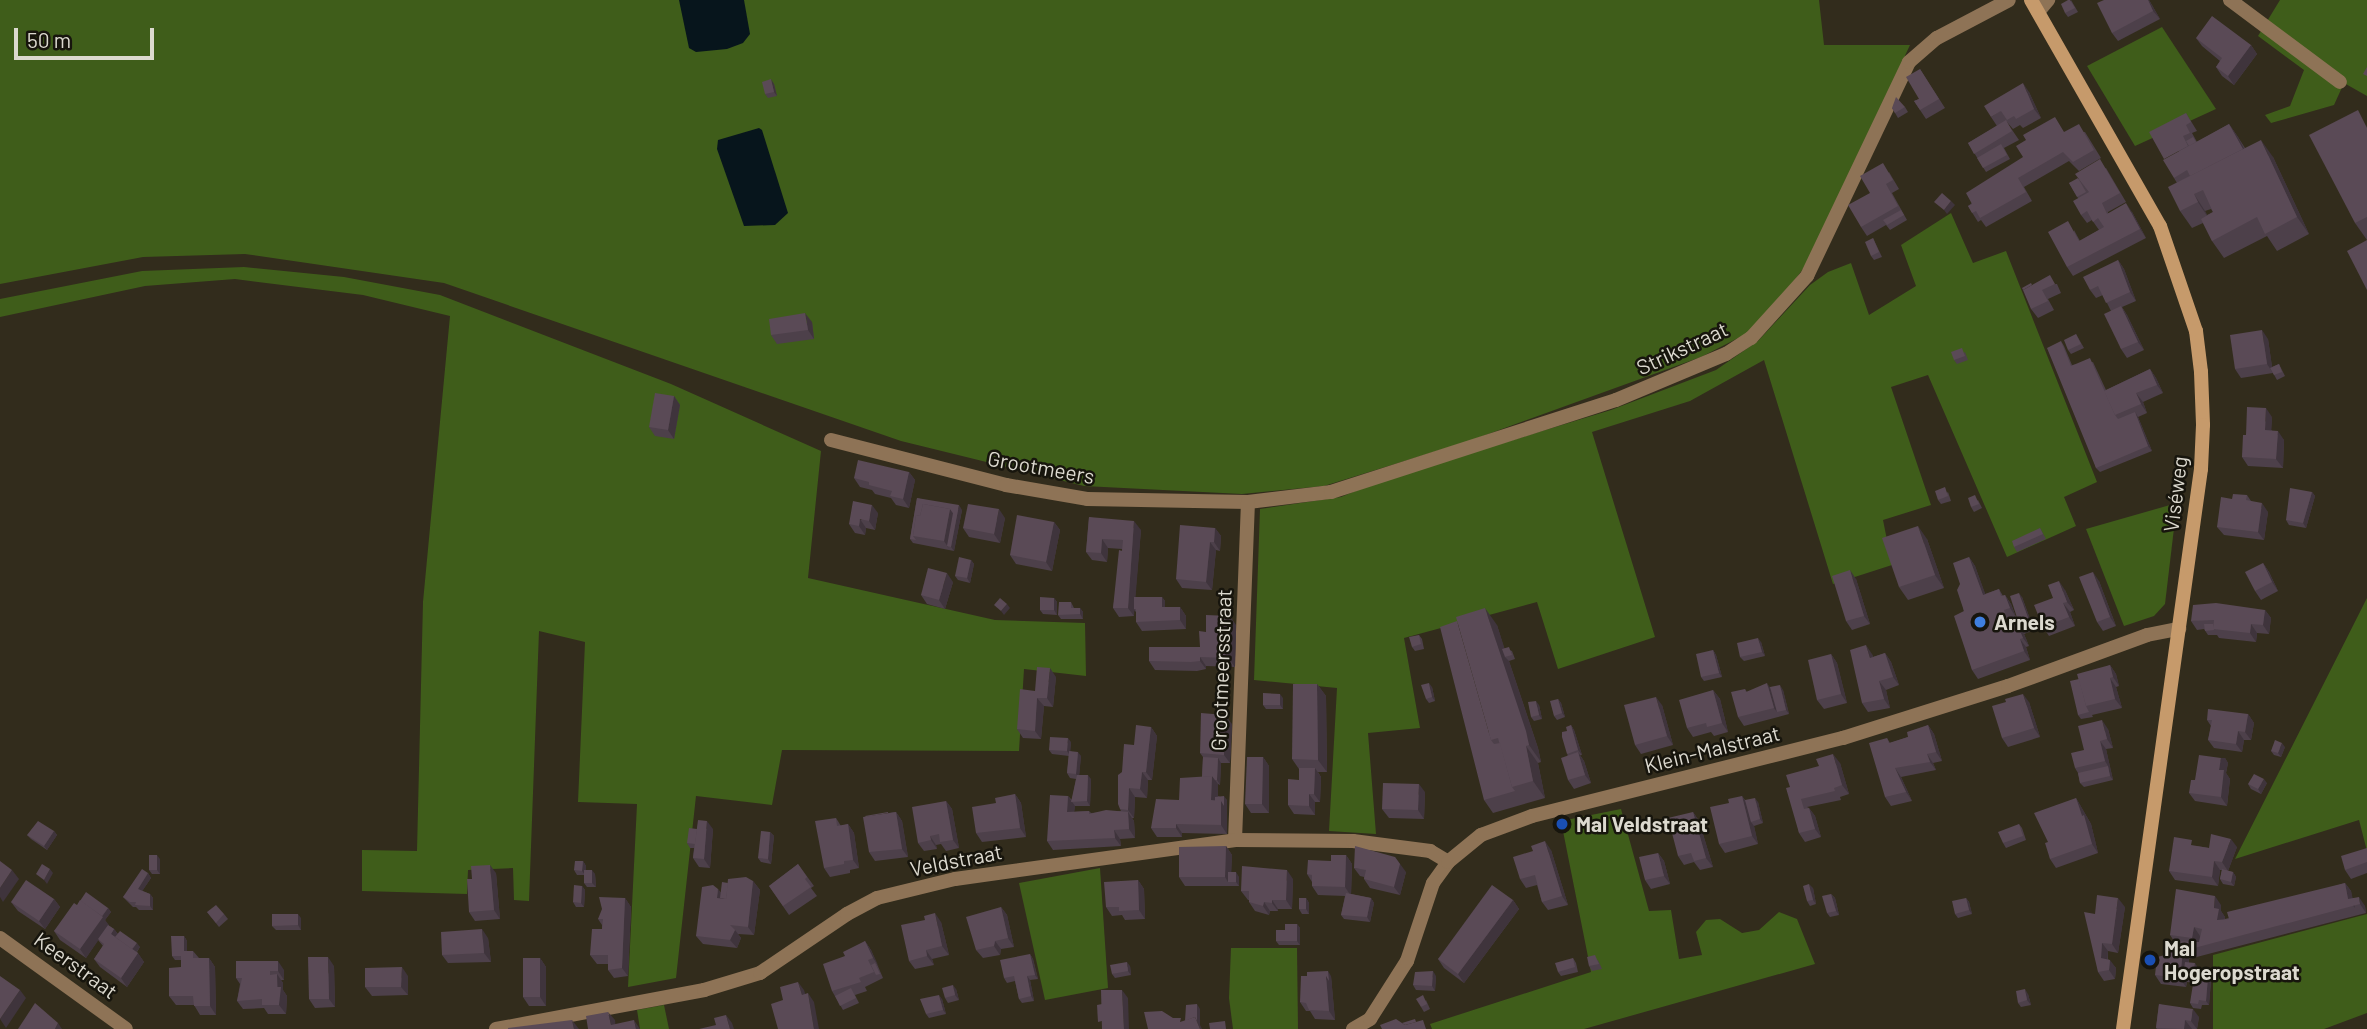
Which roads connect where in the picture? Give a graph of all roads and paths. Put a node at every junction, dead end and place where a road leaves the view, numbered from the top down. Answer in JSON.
{"nodes":[{"id":1,"x":2009,"y":0,"type":"edge"},
{"id":2,"x":2230,"y":0,"type":"edge"},
{"id":3,"x":2039,"y":4,"type":"edge"},
{"id":4,"x":2340,"y":82,"type":"dead end"},
{"id":5,"x":831,"y":440,"type":"dead end"},
{"id":6,"x":1248,"y":502,"type":"junction"},
{"id":7,"x":2179,"y":629,"type":"junction"},
{"id":8,"x":1235,"y":840,"type":"junction"},
{"id":9,"x":1448,"y":862,"type":"junction"},
{"id":10,"x":0,"y":938,"type":"edge"},
{"id":11,"x":126,"y":1029,"type":"edge"},
{"id":12,"x":496,"y":1029,"type":"edge"},
{"id":13,"x":1353,"y":1029,"type":"edge"},
{"id":14,"x":2123,"y":1029,"type":"edge"}],
"edges":[{"from":1,"to":6,"type":"street","name":"Strikstraat"},
{"from":2,"to":4,"type":"street"},
{"from":3,"to":7,"type":"main road","name":"Viséweg"},
{"from":5,"to":6,"type":"street","name":"Grootmeers"},
{"from":6,"to":8,"type":"street","name":"Grootmeersstraat"},
{"from":7,"to":9,"type":"street","name":"Klein-Malstraat"},
{"from":7,"to":14,"type":"main road","name":"Viséweg"},
{"from":8,"to":9,"type":"street","name":"Veldstraat"},
{"from":8,"to":12,"type":"street","name":"Veldstraat"},
{"from":9,"to":13,"type":"street","name":"Klein-Malstraat"},
{"from":10,"to":11,"type":"street","name":"Keerstraat"}]}
